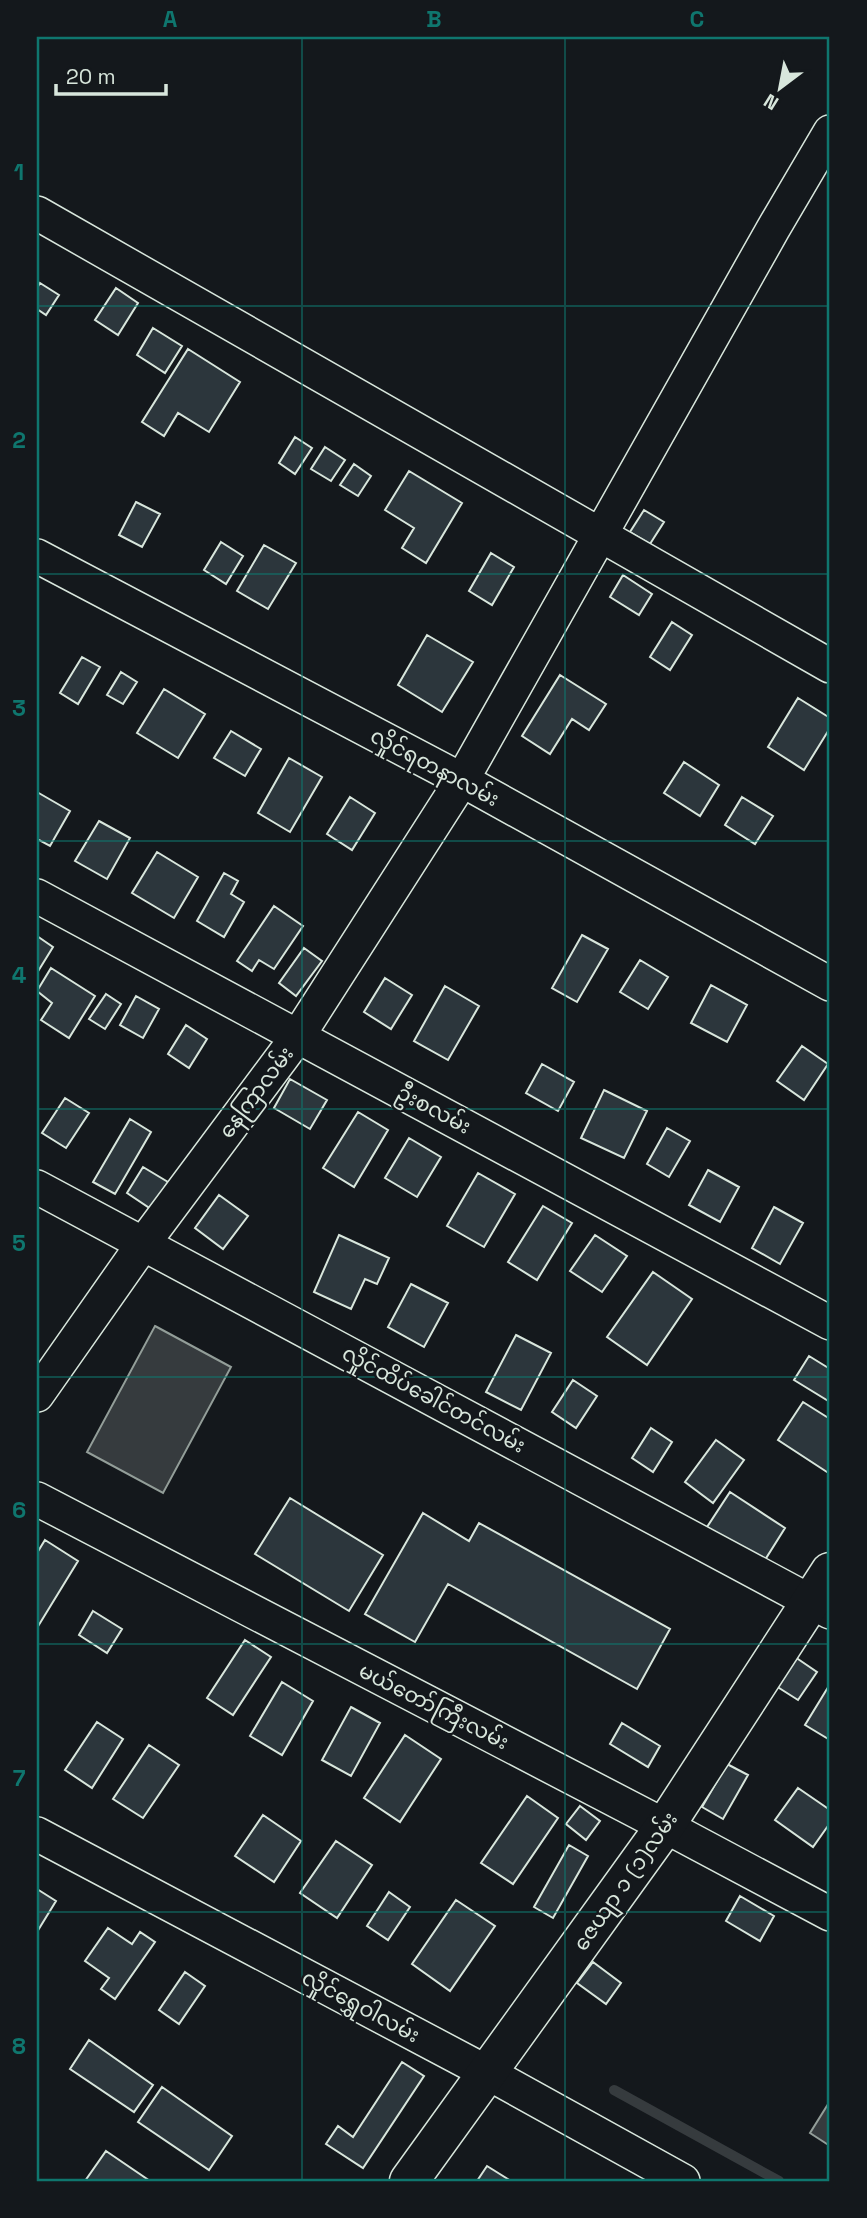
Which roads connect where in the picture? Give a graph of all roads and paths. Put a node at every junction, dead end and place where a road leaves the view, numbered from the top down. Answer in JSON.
{"nodes":[{"id":1,"x":830,"y":132,"type":"edge"},
{"id":2,"x":37,"y":213,"type":"edge"},
{"id":3,"x":602,"y":534,"type":"junction"},
{"id":4,"x":37,"y":555,"type":"edge"},
{"id":5,"x":830,"y":666,"type":"edge"},
{"id":6,"x":462,"y":780,"type":"junction"},
{"id":7,"x":37,"y":896,"type":"edge"},
{"id":8,"x":830,"y":984,"type":"edge"},
{"id":9,"x":298,"y":1036,"type":"junction"},
{"id":10,"x":37,"y":1187,"type":"edge"},
{"id":11,"x":143,"y":1244,"type":"junction"},
{"id":12,"x":830,"y":1323,"type":"edge"},
{"id":13,"x":37,"y":1395,"type":"edge"},
{"id":14,"x":37,"y":1499,"type":"edge"},
{"id":15,"x":824,"y":1595,"type":"edge"},
{"id":16,"x":665,"y":1826,"type":"junction"},
{"id":17,"x":37,"y":1834,"type":"edge"},
{"id":18,"x":830,"y":1914,"type":"edge"},
{"id":19,"x":488,"y":2073,"type":"junction"},
{"id":20,"x":409,"y":2181,"type":"edge"},
{"id":21,"x":683,"y":2181,"type":"edge"}],
"edges":[{"from":1,"to":3,"type":"street","name":"နေကြာလမ်း"},
{"from":2,"to":3,"type":"street"},
{"from":3,"to":5,"type":"street"},
{"from":3,"to":6,"type":"street","name":"နေကြာလမ်း"},
{"from":4,"to":6,"type":"street","name":"လှိုင်ရတနာလမ်း"},
{"from":6,"to":8,"type":"street","name":"လှိုင်ရတနာလမ်း"},
{"from":6,"to":9,"type":"street","name":"နေကြာလမ်း"},
{"from":7,"to":9,"type":"street","name":"ဦးစလမ်း"},
{"from":9,"to":11,"type":"street","name":"နေကြာလမ်း"},
{"from":9,"to":12,"type":"street","name":"ဦးစလမ်း"},
{"from":10,"to":11,"type":"street","name":"လှိုင်ထိပ်ခေါင်တင်လမ်း"},
{"from":11,"to":13,"type":"street","name":"နေကြာလမ်း"},
{"from":11,"to":15,"type":"street","name":"လှိုင်ထိပ်ခေါင်တင်လမ်း"},
{"from":14,"to":16,"type":"street","name":"မယ်တော်ကြီးလမ်း"},
{"from":15,"to":16,"type":"street","name":"ဇေယျာ ၁ (၁)လမ်း"},
{"from":16,"to":18,"type":"street","name":"မယ်တော်ကြီးလမ်း"},
{"from":16,"to":19,"type":"street","name":"ဇေယျာ ၁ (၁)လမ်း"},
{"from":17,"to":19,"type":"street","name":"လှိုင်ရွှေဝါလမ်း"},
{"from":19,"to":20,"type":"street","name":"ဇေယျာ ၁ (၁)လမ်း"},
{"from":19,"to":21,"type":"street","name":"လှိုင်ရွှေဝါလမ်း"}]}
